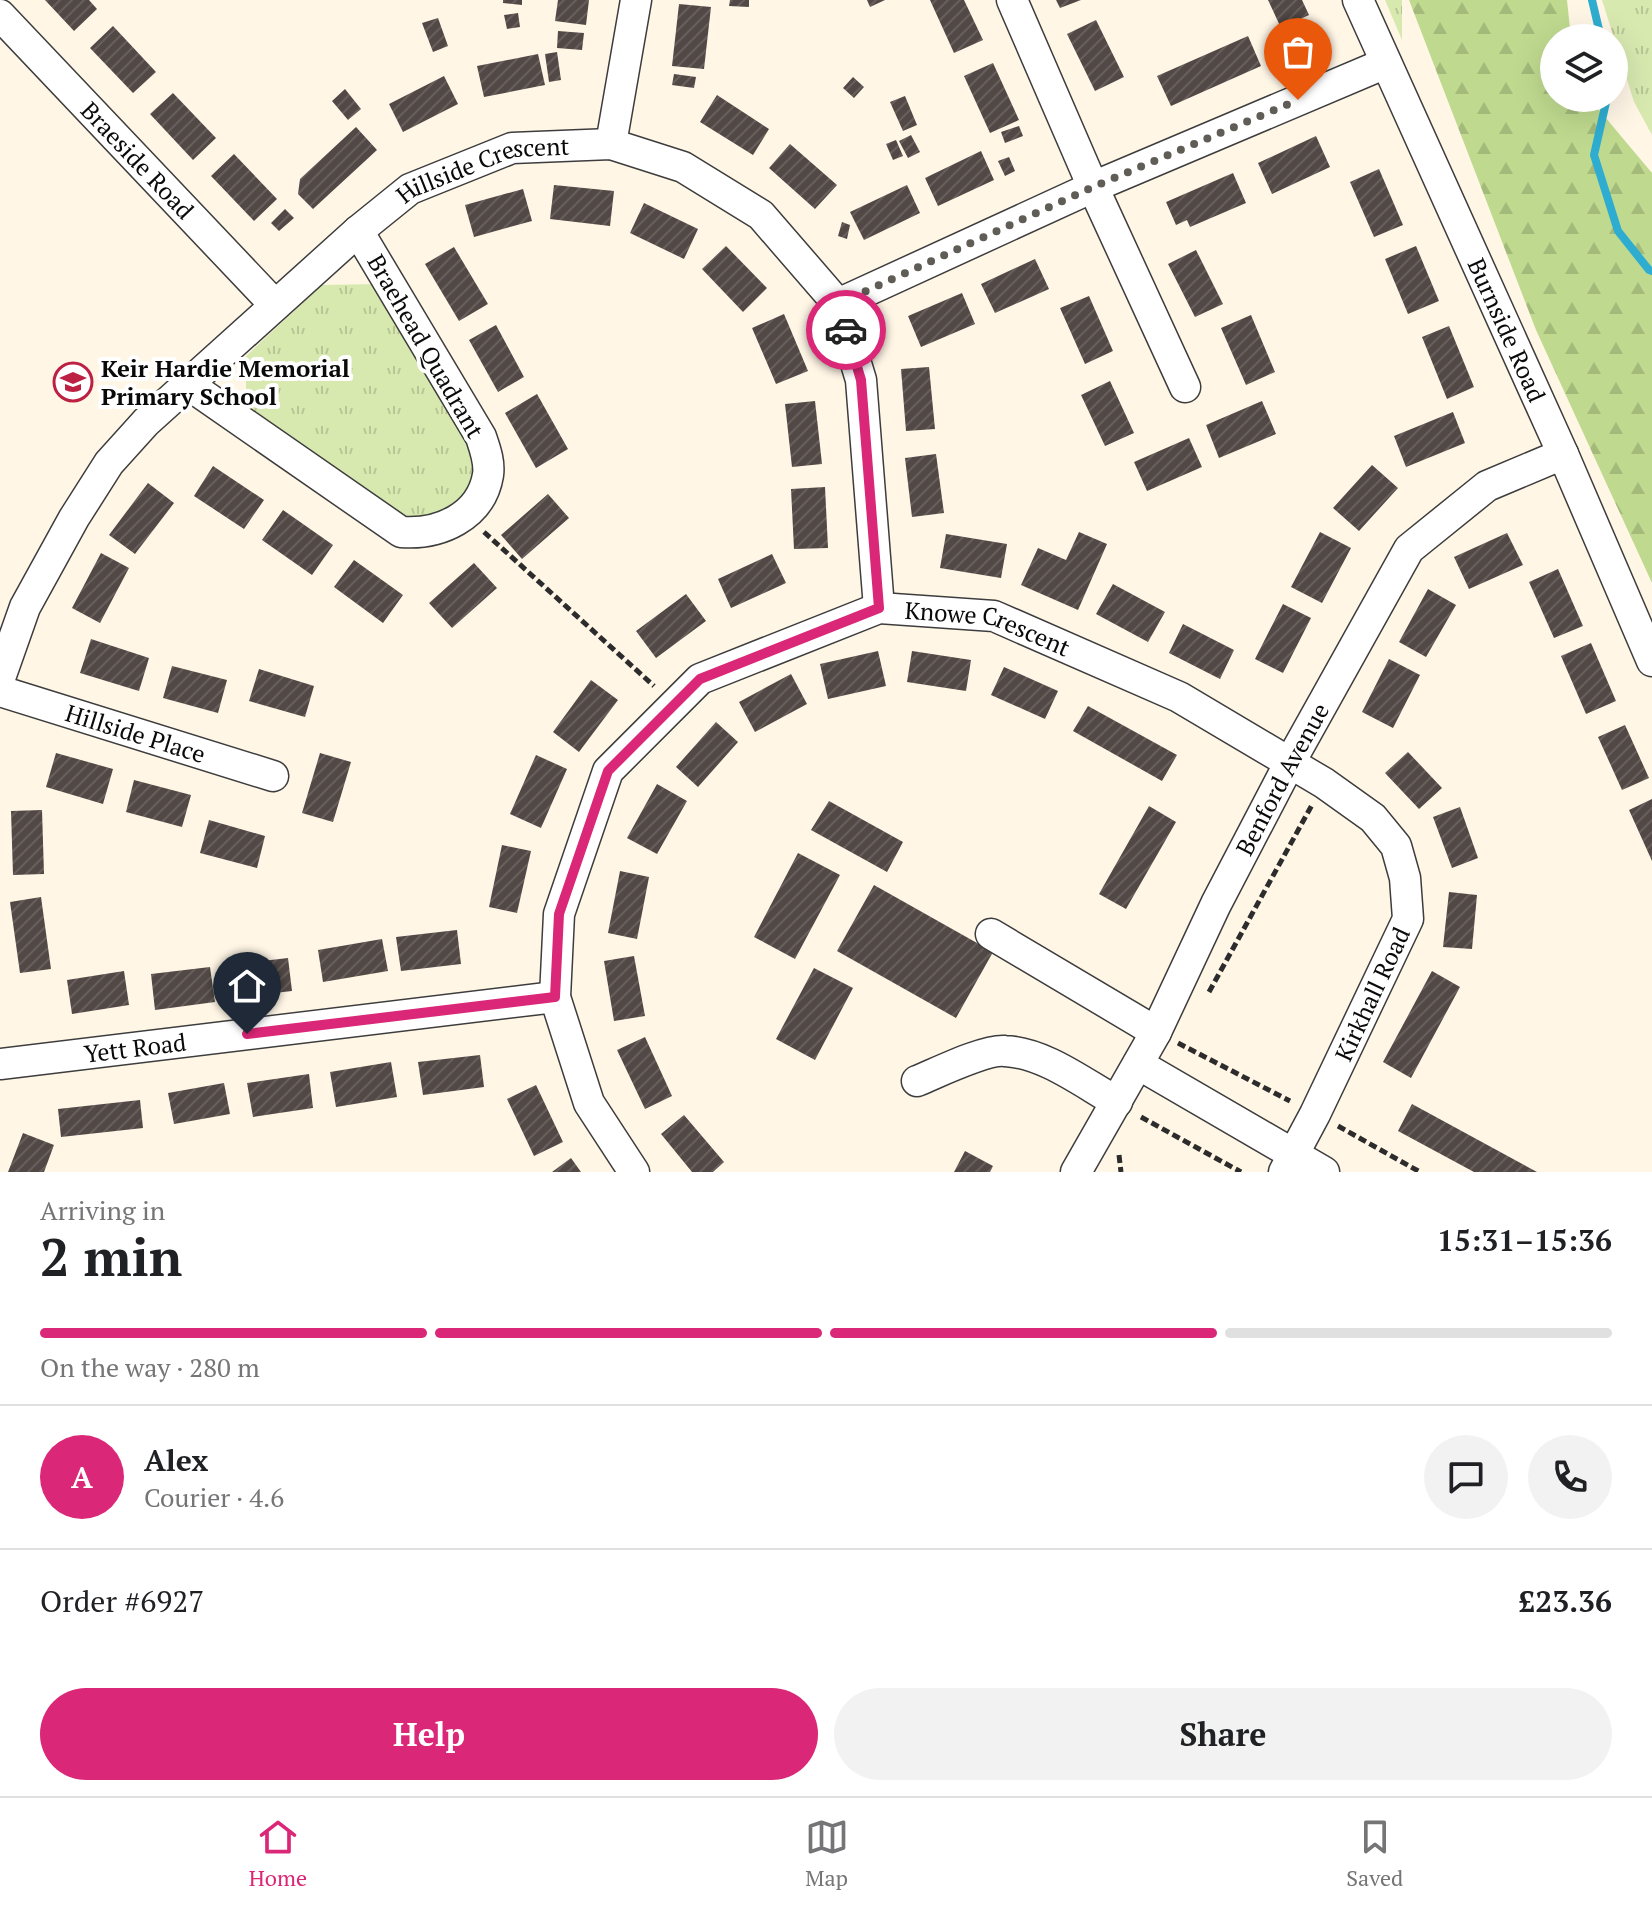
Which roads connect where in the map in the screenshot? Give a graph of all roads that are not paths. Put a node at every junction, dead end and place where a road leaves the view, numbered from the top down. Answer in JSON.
{"nodes":[{"id":1,"x":636,"y":0,"type":"edge"},
{"id":2,"x":1012,"y":0,"type":"edge"},
{"id":3,"x":1358,"y":0,"type":"edge"},
{"id":4,"x":0,"y":15,"type":"edge"},
{"id":5,"x":1386,"y":63,"type":"junction"},
{"id":6,"x":611,"y":144,"type":"junction"},
{"id":7,"x":1093,"y":187,"type":"junction"},
{"id":8,"x":358,"y":231,"type":"junction"},
{"id":9,"x":838,"y":304,"type":"junction"},
{"id":10,"x":275,"y":305,"type":"junction"},
{"id":11,"x":189,"y":385,"type":"junction"},
{"id":12,"x":1185,"y":387,"type":"dead end"},
{"id":13,"x":1563,"y":454,"type":"junction"},
{"id":14,"x":879,"y":608,"type":"junction"},
{"id":15,"x":1652,"y":661,"type":"edge"},
{"id":16,"x":0,"y":678,"type":"edge"},
{"id":17,"x":0,"y":691,"type":"edge"},
{"id":18,"x":1289,"y":764,"type":"junction"},
{"id":19,"x":273,"y":776,"type":"dead end"},
{"id":20,"x":991,"y":934,"type":"dead end"},
{"id":21,"x":555,"y":997,"type":"junction"},
{"id":22,"x":1156,"y":1032,"type":"junction"},
{"id":23,"x":0,"y":1064,"type":"edge"},
{"id":24,"x":1151,"y":1072,"type":"junction"},
{"id":25,"x":917,"y":1081,"type":"dead end"},
{"id":26,"x":1129,"y":1110,"type":"junction"},
{"id":27,"x":1288,"y":1164,"type":"edge"},
{"id":28,"x":634,"y":1172,"type":"edge"},
{"id":29,"x":1076,"y":1172,"type":"edge"},
{"id":30,"x":1324,"y":1172,"type":"edge"}],
"edges":[{"from":1,"to":6,"type":"street"},
{"from":2,"to":7,"type":"street"},
{"from":3,"to":5,"type":"street","name":"Burnside Road"},
{"from":4,"to":10,"type":"street","name":"Braeside Road"},
{"from":5,"to":7,"type":"street"},
{"from":5,"to":13,"type":"street","name":"Burnside Road"},
{"from":6,"to":8,"type":"street","name":"Hillside Crescent"},
{"from":6,"to":9,"type":"street","name":"Hillside Crescent"},
{"from":7,"to":9,"type":"street"},
{"from":7,"to":12,"type":"street"},
{"from":8,"to":10,"type":"street","name":"Hillside Crescent"},
{"from":8,"to":11,"type":"street","name":"Braehead Quadrant"},
{"from":9,"to":14,"type":"street","name":"Hillside Crescent"},
{"from":10,"to":11,"type":"street","name":"Hillside Crescent"},
{"from":11,"to":16,"type":"street","name":"Hillside Crescent"},
{"from":13,"to":15,"type":"street","name":"Burnside Road"},
{"from":13,"to":18,"type":"street","name":"Benford Avenue"},
{"from":14,"to":18,"type":"street","name":"Knowe Crescent"},
{"from":14,"to":21,"type":"street","name":"Knowe Crescent"},
{"from":17,"to":19,"type":"street","name":"Hillside Place"},
{"from":18,"to":22,"type":"street","name":"Benford Avenue"},
{"from":18,"to":27,"type":"street","name":"Kirkhall Road"},
{"from":20,"to":22,"type":"street"},
{"from":21,"to":23,"type":"street","name":"Yett Road"},
{"from":21,"to":28,"type":"street","name":"Knowe Crescent"},
{"from":22,"to":24,"type":"street","name":"Benford Avenue"},
{"from":24,"to":26,"type":"street","name":"Benford Avenue"},
{"from":24,"to":27,"type":"street"},
{"from":25,"to":26,"type":"street"},
{"from":26,"to":29,"type":"street","name":"Benford Avenue"},
{"from":27,"to":30,"type":"street"}]}
